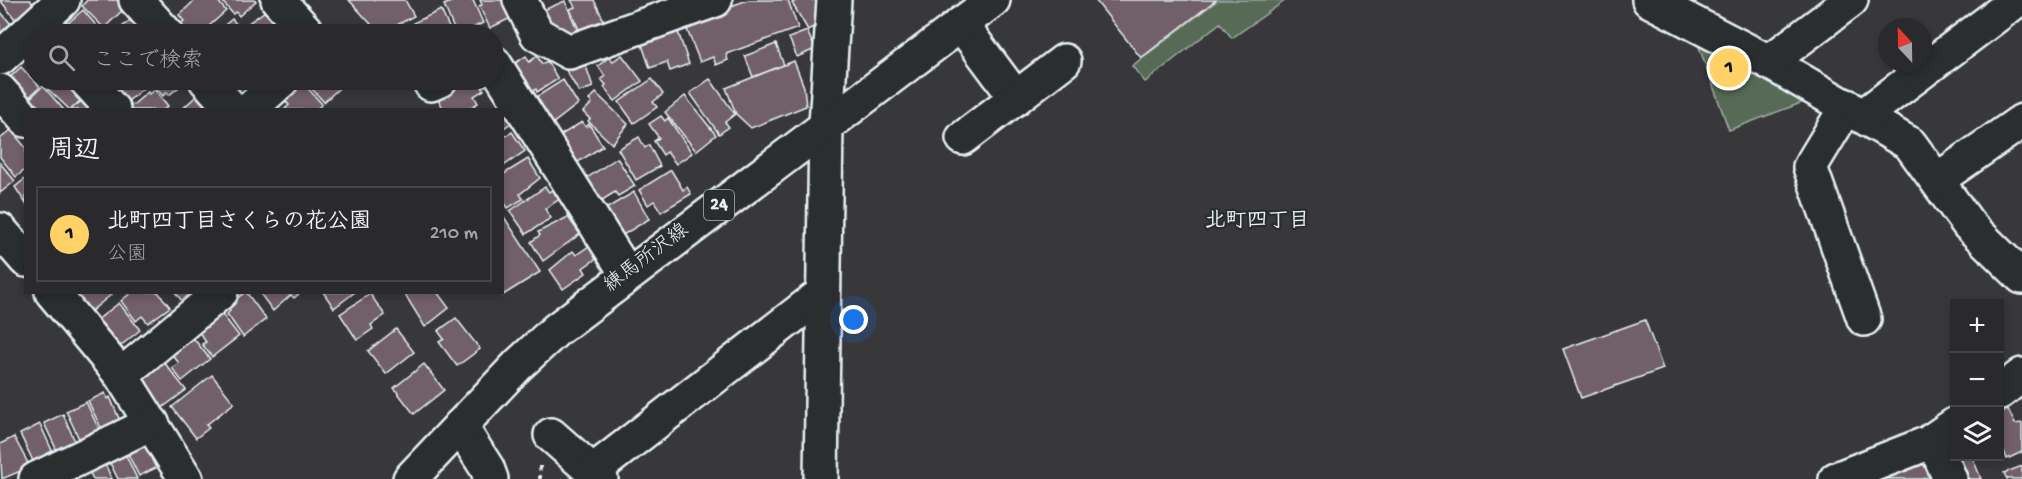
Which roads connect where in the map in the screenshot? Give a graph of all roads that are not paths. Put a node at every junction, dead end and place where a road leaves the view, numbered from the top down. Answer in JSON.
{"nodes":[{"id":1,"x":136,"y":0,"type":"edge"},
{"id":2,"x":278,"y":0,"type":"edge"},
{"id":3,"x":520,"y":0,"type":"edge"},
{"id":4,"x":715,"y":0,"type":"edge"},
{"id":5,"x":834,"y":0,"type":"edge"},
{"id":6,"x":993,"y":0,"type":"edge"},
{"id":7,"x":1851,"y":0,"type":"edge"},
{"id":8,"x":2017,"y":0,"type":"edge"},
{"id":9,"x":1665,"y":3,"type":"edge"},
{"id":10,"x":52,"y":12,"type":"edge"},
{"id":11,"x":38,"y":24,"type":"edge"},
{"id":12,"x":158,"y":24,"type":"edge"},
{"id":13,"x":300,"y":24,"type":"edge"},
{"id":14,"x":961,"y":24,"type":"junction"},
{"id":15,"x":537,"y":34,"type":"junction"},
{"id":16,"x":24,"y":37,"type":"edge"},
{"id":17,"x":504,"y":51,"type":"edge"},
{"id":18,"x":0,"y":58,"type":"edge"},
{"id":19,"x":1064,"y":61,"type":"dead end"},
{"id":20,"x":1769,"y":62,"type":"junction"},
{"id":21,"x":504,"y":79,"type":"edge"},
{"id":22,"x":95,"y":90,"type":"edge"},
{"id":23,"x":215,"y":90,"type":"edge"},
{"id":24,"x":271,"y":90,"type":"edge"},
{"id":25,"x":0,"y":91,"type":"edge"},
{"id":26,"x":1016,"y":98,"type":"junction"},
{"id":27,"x":111,"y":108,"type":"edge"},
{"id":28,"x":231,"y":108,"type":"edge"},
{"id":29,"x":251,"y":108,"type":"edge"},
{"id":30,"x":1855,"y":111,"type":"junction"},
{"id":31,"x":24,"y":118,"type":"edge"},
{"id":32,"x":2022,"y":121,"type":"edge"},
{"id":33,"x":825,"y":124,"type":"junction"},
{"id":34,"x":963,"y":138,"type":"dead end"},
{"id":35,"x":1937,"y":180,"type":"junction"},
{"id":36,"x":0,"y":230,"type":"edge"},
{"id":37,"x":24,"y":258,"type":"edge"},
{"id":38,"x":627,"y":274,"type":"junction"},
{"id":39,"x":2022,"y":277,"type":"edge"},
{"id":40,"x":822,"y":293,"type":"junction"},
{"id":41,"x":54,"y":294,"type":"edge"},
{"id":42,"x":219,"y":294,"type":"edge"},
{"id":43,"x":1864,"y":319,"type":"dead end"},
{"id":44,"x":121,"y":375,"type":"junction"},
{"id":45,"x":2022,"y":375,"type":"edge"},
{"id":46,"x":2004,"y":389,"type":"edge"},
{"id":47,"x":152,"y":423,"type":"junction"},
{"id":48,"x":460,"y":426,"type":"junction"},
{"id":49,"x":1944,"y":433,"type":"edge"},
{"id":50,"x":551,"y":435,"type":"dead end"},
{"id":51,"x":597,"y":475,"type":"edge"},
{"id":52,"x":36,"y":479,"type":"edge"},
{"id":53,"x":186,"y":479,"type":"edge"},
{"id":54,"x":410,"y":479,"type":"edge"},
{"id":55,"x":464,"y":479,"type":"edge"},
{"id":56,"x":491,"y":479,"type":"edge"},
{"id":57,"x":821,"y":479,"type":"edge"},
{"id":58,"x":1836,"y":479,"type":"edge"},
{"id":59,"x":1950,"y":479,"type":"edge"}],
"edges":[{"from":1,"to":12,"type":"street"},
{"from":2,"to":13,"type":"street"},
{"from":3,"to":15,"type":"street"},
{"from":4,"to":15,"type":"street"},
{"from":5,"to":33,"type":"street"},
{"from":6,"to":14,"type":"street","name":"練馬所沢線","number":"24"},
{"from":7,"to":20,"type":"street"},
{"from":8,"to":30,"type":"street"},
{"from":9,"to":20,"type":"street"},
{"from":10,"to":11,"type":"street"},
{"from":14,"to":26,"type":"street"},
{"from":14,"to":33,"type":"street","name":"練馬所沢線","number":"24"},
{"from":15,"to":17,"type":"street"},
{"from":16,"to":18,"type":"street"},
{"from":19,"to":26,"type":"street"},
{"from":20,"to":30,"type":"street"},
{"from":21,"to":38,"type":"street"},
{"from":22,"to":27,"type":"street"},
{"from":23,"to":28,"type":"street"},
{"from":24,"to":29,"type":"street"},
{"from":25,"to":31,"type":"street"},
{"from":26,"to":34,"type":"street"},
{"from":30,"to":35,"type":"street"},
{"from":30,"to":43,"type":"street"},
{"from":32,"to":35,"type":"street"},
{"from":33,"to":38,"type":"street","name":"練馬所沢線","number":"24"},
{"from":33,"to":40,"type":"street"},
{"from":35,"to":39,"type":"street"},
{"from":36,"to":37,"type":"street"},
{"from":38,"to":48,"type":"street","name":"練馬所沢線","number":"24"},
{"from":40,"to":51,"type":"street"},
{"from":40,"to":57,"type":"street"},
{"from":41,"to":44,"type":"street"},
{"from":42,"to":44,"type":"street"},
{"from":44,"to":47,"type":"street"},
{"from":45,"to":46,"type":"street"},
{"from":47,"to":52,"type":"street"},
{"from":47,"to":53,"type":"street"},
{"from":48,"to":54,"type":"street","name":"練馬所沢線","number":"24"},
{"from":48,"to":55,"type":"street"},
{"from":48,"to":56,"type":"street"},
{"from":49,"to":58,"type":"street"},
{"from":49,"to":59,"type":"street"},
{"from":50,"to":51,"type":"street"}]}
